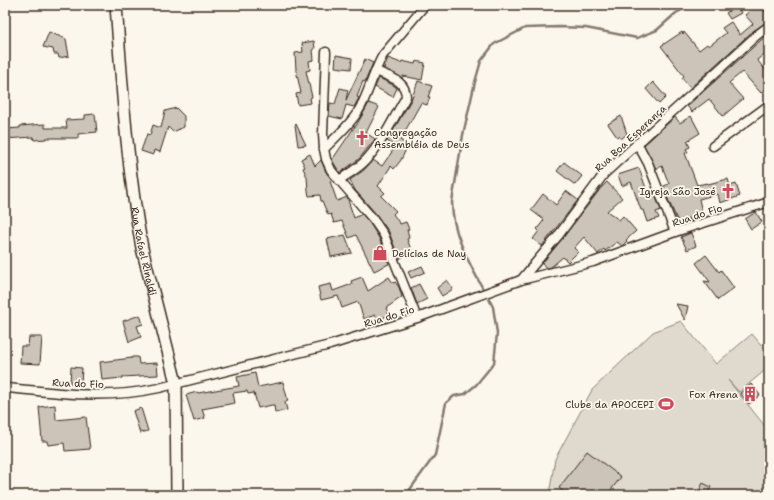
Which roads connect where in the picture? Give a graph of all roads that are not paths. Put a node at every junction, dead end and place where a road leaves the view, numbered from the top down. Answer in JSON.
{"nodes":[{"id":1,"x":116,"y":5,"type":"edge"},
{"id":2,"x":425,"y":5,"type":"edge"},
{"id":3,"x":769,"y":26,"type":"edge"},
{"id":4,"x":326,"y":52,"type":"dead end"},
{"id":5,"x":376,"y":71,"type":"junction"},
{"id":6,"x":769,"y":104,"type":"edge"},
{"id":7,"x":637,"y":143,"type":"junction"},
{"id":8,"x":713,"y":146,"type":"dead end"},
{"id":9,"x":324,"y":149,"type":"junction"},
{"id":10,"x":339,"y":180,"type":"junction"},
{"id":11,"x":769,"y":202,"type":"edge"},
{"id":12,"x":675,"y":232,"type":"junction"},
{"id":13,"x":521,"y":280,"type":"junction"},
{"id":14,"x":416,"y":318,"type":"junction"},
{"id":15,"x":176,"y":383,"type":"junction"},
{"id":16,"x":5,"y":388,"type":"edge"},
{"id":17,"x":177,"y":495,"type":"edge"}],
"edges":[{"from":1,"to":15,"type":"street","name":"Rua Rafael Rinaldi"},
{"from":2,"to":5,"type":"street"},
{"from":3,"to":7,"type":"street","name":"Rua Boa Esperança"},
{"from":4,"to":9,"type":"street"},
{"from":5,"to":9,"type":"street"},
{"from":5,"to":10,"type":"street"},
{"from":6,"to":8,"type":"street"},
{"from":7,"to":12,"type":"street"},
{"from":7,"to":13,"type":"street","name":"Rua Boa Esperança"},
{"from":9,"to":10,"type":"street"},
{"from":10,"to":14,"type":"street"},
{"from":11,"to":12,"type":"street","name":"Rua do Fio"},
{"from":12,"to":13,"type":"street","name":"Rua do Fio"},
{"from":13,"to":14,"type":"street","name":"Rua do Fio"},
{"from":14,"to":15,"type":"street","name":"Rua do Fio"},
{"from":15,"to":16,"type":"street","name":"Rua do Fio"},
{"from":15,"to":17,"type":"street","name":"Rua Rafael Rinaldi"}]}
